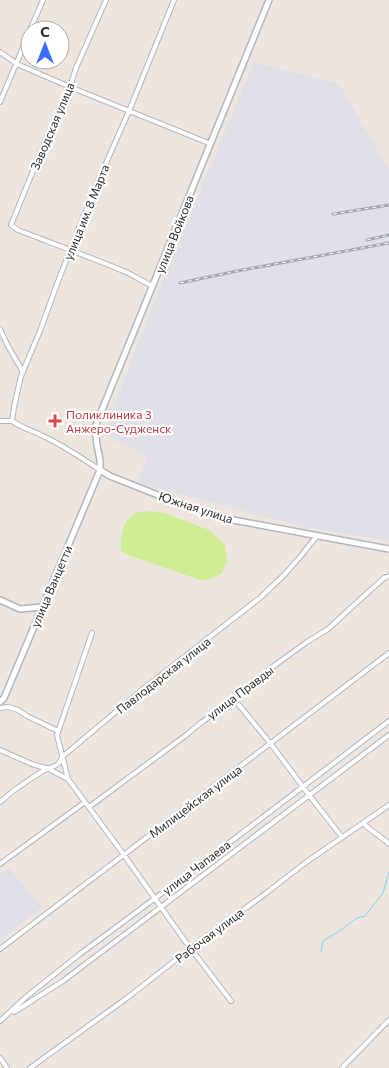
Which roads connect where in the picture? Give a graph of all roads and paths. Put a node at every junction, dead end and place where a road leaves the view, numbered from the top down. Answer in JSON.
{"nodes":[{"id":1,"x":43,"y":0,"type":"edge"},
{"id":2,"x":106,"y":0,"type":"edge"},
{"id":3,"x":174,"y":0,"type":"edge"},
{"id":4,"x":268,"y":0,"type":"edge"},
{"id":5,"x":35,"y":20,"type":"edge"},
{"id":6,"x":0,"y":52,"type":"edge"},
{"id":7,"x":20,"y":56,"type":"edge"},
{"id":8,"x":17,"y":64,"type":"junction"},
{"id":9,"x":70,"y":87,"type":"junction"},
{"id":10,"x":0,"y":102,"type":"edge"},
{"id":11,"x":129,"y":111,"type":"junction"},
{"id":12,"x":211,"y":144,"type":"junction"},
{"id":13,"x":70,"y":250,"type":"junction"},
{"id":14,"x":153,"y":286,"type":"junction"},
{"id":15,"x":0,"y":328,"type":"edge"},
{"id":16,"x":23,"y":372,"type":"junction"},
{"id":17,"x":0,"y":421,"type":"edge"},
{"id":18,"x":12,"y":421,"type":"junction"},
{"id":19,"x":100,"y":470,"type":"junction"},
{"id":20,"x":317,"y":536,"type":"junction"},
{"id":21,"x":389,"y":549,"type":"edge"},
{"id":22,"x":389,"y":576,"type":"edge"},
{"id":23,"x":0,"y":600,"type":"edge"},
{"id":24,"x":42,"y":607,"type":"junction"},
{"id":25,"x":92,"y":633,"type":"dead end"},
{"id":26,"x":389,"y":653,"type":"edge"},
{"id":27,"x":234,"y":698,"type":"junction"},
{"id":28,"x":0,"y":702,"type":"edge"},
{"id":29,"x":0,"y":708,"type":"edge"},
{"id":30,"x":389,"y":720,"type":"edge"},
{"id":31,"x":58,"y":731,"type":"junction"},
{"id":32,"x":389,"y":735,"type":"edge"},
{"id":33,"x":271,"y":744,"type":"junction"},
{"id":34,"x":0,"y":750,"type":"edge"},
{"id":35,"x":62,"y":757,"type":"junction"},
{"id":36,"x":49,"y":769,"type":"junction"},
{"id":37,"x":68,"y":778,"type":"junction"},
{"id":38,"x":302,"y":786,"type":"junction"},
{"id":39,"x":309,"y":795,"type":"junction"},
{"id":40,"x":0,"y":802,"type":"edge"},
{"id":41,"x":85,"y":802,"type":"junction"},
{"id":42,"x":389,"y":805,"type":"edge"},
{"id":43,"x":89,"y":807,"type":"junction"},
{"id":44,"x":364,"y":824,"type":"junction"},
{"id":45,"x":342,"y":837,"type":"junction"},
{"id":46,"x":389,"y":844,"type":"edge"},
{"id":47,"x":124,"y":855,"type":"junction"},
{"id":48,"x":0,"y":864,"type":"edge"},
{"id":49,"x":155,"y":898,"type":"junction"},
{"id":50,"x":161,"y":906,"type":"junction"},
{"id":51,"x":191,"y":948,"type":"junction"},
{"id":52,"x":0,"y":949,"type":"edge"},
{"id":53,"x":231,"y":1001,"type":"dead end"},
{"id":54,"x":6,"y":1017,"type":"junction"},
{"id":55,"x":389,"y":1020,"type":"edge"},
{"id":56,"x":0,"y":1021,"type":"edge"},
{"id":57,"x":0,"y":1058,"type":"edge"},
{"id":58,"x":7,"y":1068,"type":"edge"},
{"id":59,"x":30,"y":1068,"type":"edge"},
{"id":60,"x":342,"y":1068,"type":"edge"}],
"edges":[{"from":1,"to":5,"type":"street"},
{"from":2,"to":9,"type":"street","name":"Заводская улица"},
{"from":3,"to":11,"type":"street","name":"улица им. 8 Марта"},
{"from":4,"to":12,"type":"street","name":"улица Войкова"},
{"from":6,"to":8,"type":"street"},
{"from":7,"to":8,"type":"street"},
{"from":8,"to":9,"type":"street"},
{"from":8,"to":10,"type":"street"},
{"from":9,"to":11,"type":"street"},
{"from":9,"to":13,"type":"street","name":"Заводская улица"},
{"from":11,"to":12,"type":"street"},
{"from":11,"to":13,"type":"street","name":"улица им. 8 Марта"},
{"from":12,"to":14,"type":"street","name":"улица Войкова"},
{"from":13,"to":14,"type":"street"},
{"from":13,"to":16,"type":"street","name":"улица им. 8 Марта"},
{"from":14,"to":19,"type":"street","name":"улица Войкова"},
{"from":15,"to":16,"type":"street"},
{"from":16,"to":18,"type":"street","name":"улица им. 8 Марта"},
{"from":17,"to":18,"type":"street"},
{"from":18,"to":19,"type":"street","name":"Южная улица"},
{"from":19,"to":20,"type":"street","name":"Южная улица"},
{"from":19,"to":24,"type":"street","name":"улица Ванцетти"},
{"from":20,"to":21,"type":"street","name":"Южная улица"},
{"from":20,"to":35,"type":"street","name":"Павлодарская улица"},
{"from":22,"to":27,"type":"street","name":"улица Правды"},
{"from":23,"to":24,"type":"street"},
{"from":24,"to":28,"type":"street","name":"улица Ванцетти"},
{"from":25,"to":31,"type":"street"},
{"from":26,"to":33,"type":"street","name":"Милицейская улица"},
{"from":27,"to":33,"type":"street"},
{"from":27,"to":43,"type":"street","name":"улица Правды"},
{"from":29,"to":31,"type":"street"},
{"from":30,"to":38,"type":"street","name":"улица Чапаева"},
{"from":31,"to":35,"type":"street"},
{"from":32,"to":39,"type":"street","name":"улица Чапаева"},
{"from":33,"to":38,"type":"street"},
{"from":33,"to":47,"type":"street","name":"Милицейская улица"},
{"from":34,"to":36,"type":"street"},
{"from":35,"to":36,"type":"street","name":"Павлодарская улица"},
{"from":35,"to":37,"type":"street"},
{"from":36,"to":37,"type":"street"},
{"from":36,"to":40,"type":"street","name":"Павлодарская улица"},
{"from":37,"to":41,"type":"street"},
{"from":38,"to":39,"type":"street"},
{"from":38,"to":49,"type":"street","name":"улица Чапаева"},
{"from":39,"to":45,"type":"street"},
{"from":39,"to":50,"type":"street","name":"улица Чапаева"},
{"from":41,"to":43,"type":"street"},
{"from":41,"to":48,"type":"street"},
{"from":42,"to":44,"type":"street","name":"Рабочая улица"},
{"from":43,"to":47,"type":"street"},
{"from":44,"to":45,"type":"street","name":"Рабочая улица"},
{"from":44,"to":46,"type":"street"},
{"from":45,"to":51,"type":"street","name":"Рабочая улица"},
{"from":47,"to":49,"type":"street"},
{"from":47,"to":52,"type":"street","name":"Милицейская улица"},
{"from":49,"to":50,"type":"street"},
{"from":49,"to":54,"type":"street","name":"улица Чапаева"},
{"from":50,"to":51,"type":"street"},
{"from":50,"to":54,"type":"street","name":"улица Чапаева"},
{"from":51,"to":53,"type":"street"},
{"from":51,"to":59,"type":"street","name":"Рабочая улица"},
{"from":54,"to":56,"type":"street","name":"улица Чапаева"},
{"from":55,"to":60,"type":"street"},
{"from":57,"to":58,"type":"street"}]}
